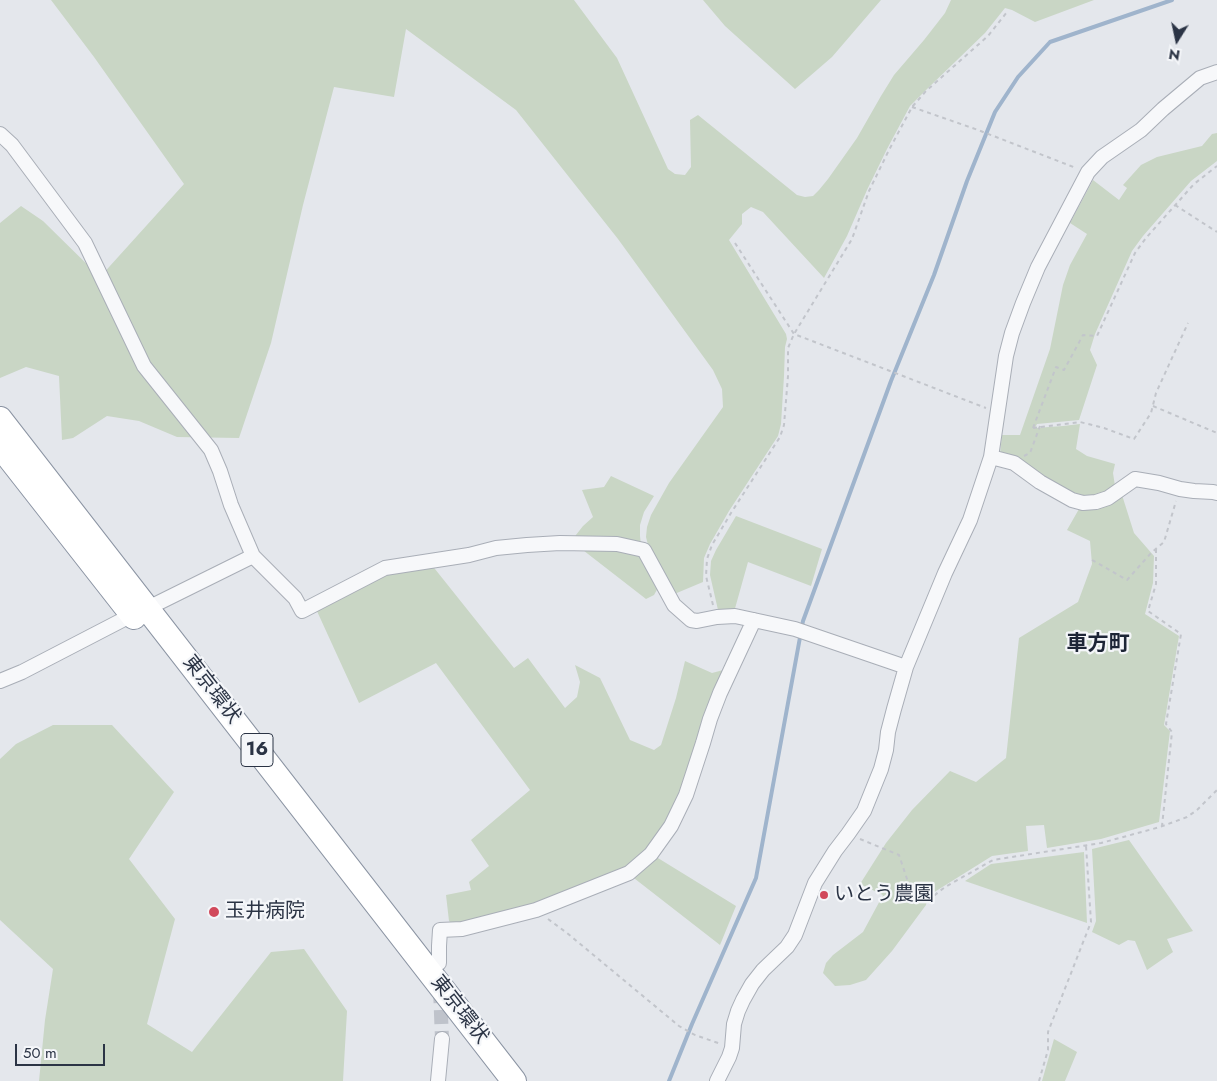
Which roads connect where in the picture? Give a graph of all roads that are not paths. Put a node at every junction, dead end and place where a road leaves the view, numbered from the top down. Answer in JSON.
{"nodes":[{"id":1,"x":1217,"y":72,"type":"edge"},
{"id":2,"x":0,"y":134,"type":"edge"},
{"id":3,"x":0,"y":419,"type":"edge"},
{"id":4,"x":0,"y":446,"type":"edge"},
{"id":5,"x":990,"y":457,"type":"junction"},
{"id":6,"x":1217,"y":493,"type":"edge"},
{"id":7,"x":254,"y":556,"type":"junction"},
{"id":8,"x":140,"y":611,"type":"junction"},
{"id":9,"x":754,"y":620,"type":"junction"},
{"id":10,"x":906,"y":666,"type":"junction"},
{"id":11,"x":0,"y":681,"type":"edge"},
{"id":12,"x":439,"y":963,"type":"dead end"},
{"id":13,"x":442,"y":1039,"type":"tunnel mouth"},
{"id":14,"x":438,"y":1081,"type":"edge"},
{"id":15,"x":494,"y":1081,"type":"edge"},
{"id":16,"x":514,"y":1081,"type":"edge"},
{"id":17,"x":717,"y":1081,"type":"edge"}],
"edges":[{"from":1,"to":5,"type":"street"},
{"from":2,"to":7,"type":"street"},
{"from":3,"to":8,"type":"highway","name":"東京環状","number":"16"},
{"from":4,"to":8,"type":"highway","name":"東京環状","number":"16"},
{"from":5,"to":6,"type":"street"},
{"from":5,"to":10,"type":"street"},
{"from":7,"to":8,"type":"street"},
{"from":7,"to":9,"type":"street"},
{"from":8,"to":11,"type":"street"},
{"from":8,"to":15,"type":"highway","name":"東京環状","number":"16"},
{"from":8,"to":16,"type":"highway","name":"東京環状","number":"16"},
{"from":9,"to":10,"type":"street"},
{"from":9,"to":12,"type":"street"},
{"from":10,"to":17,"type":"street"},
{"from":13,"to":14,"type":"street"}]}
